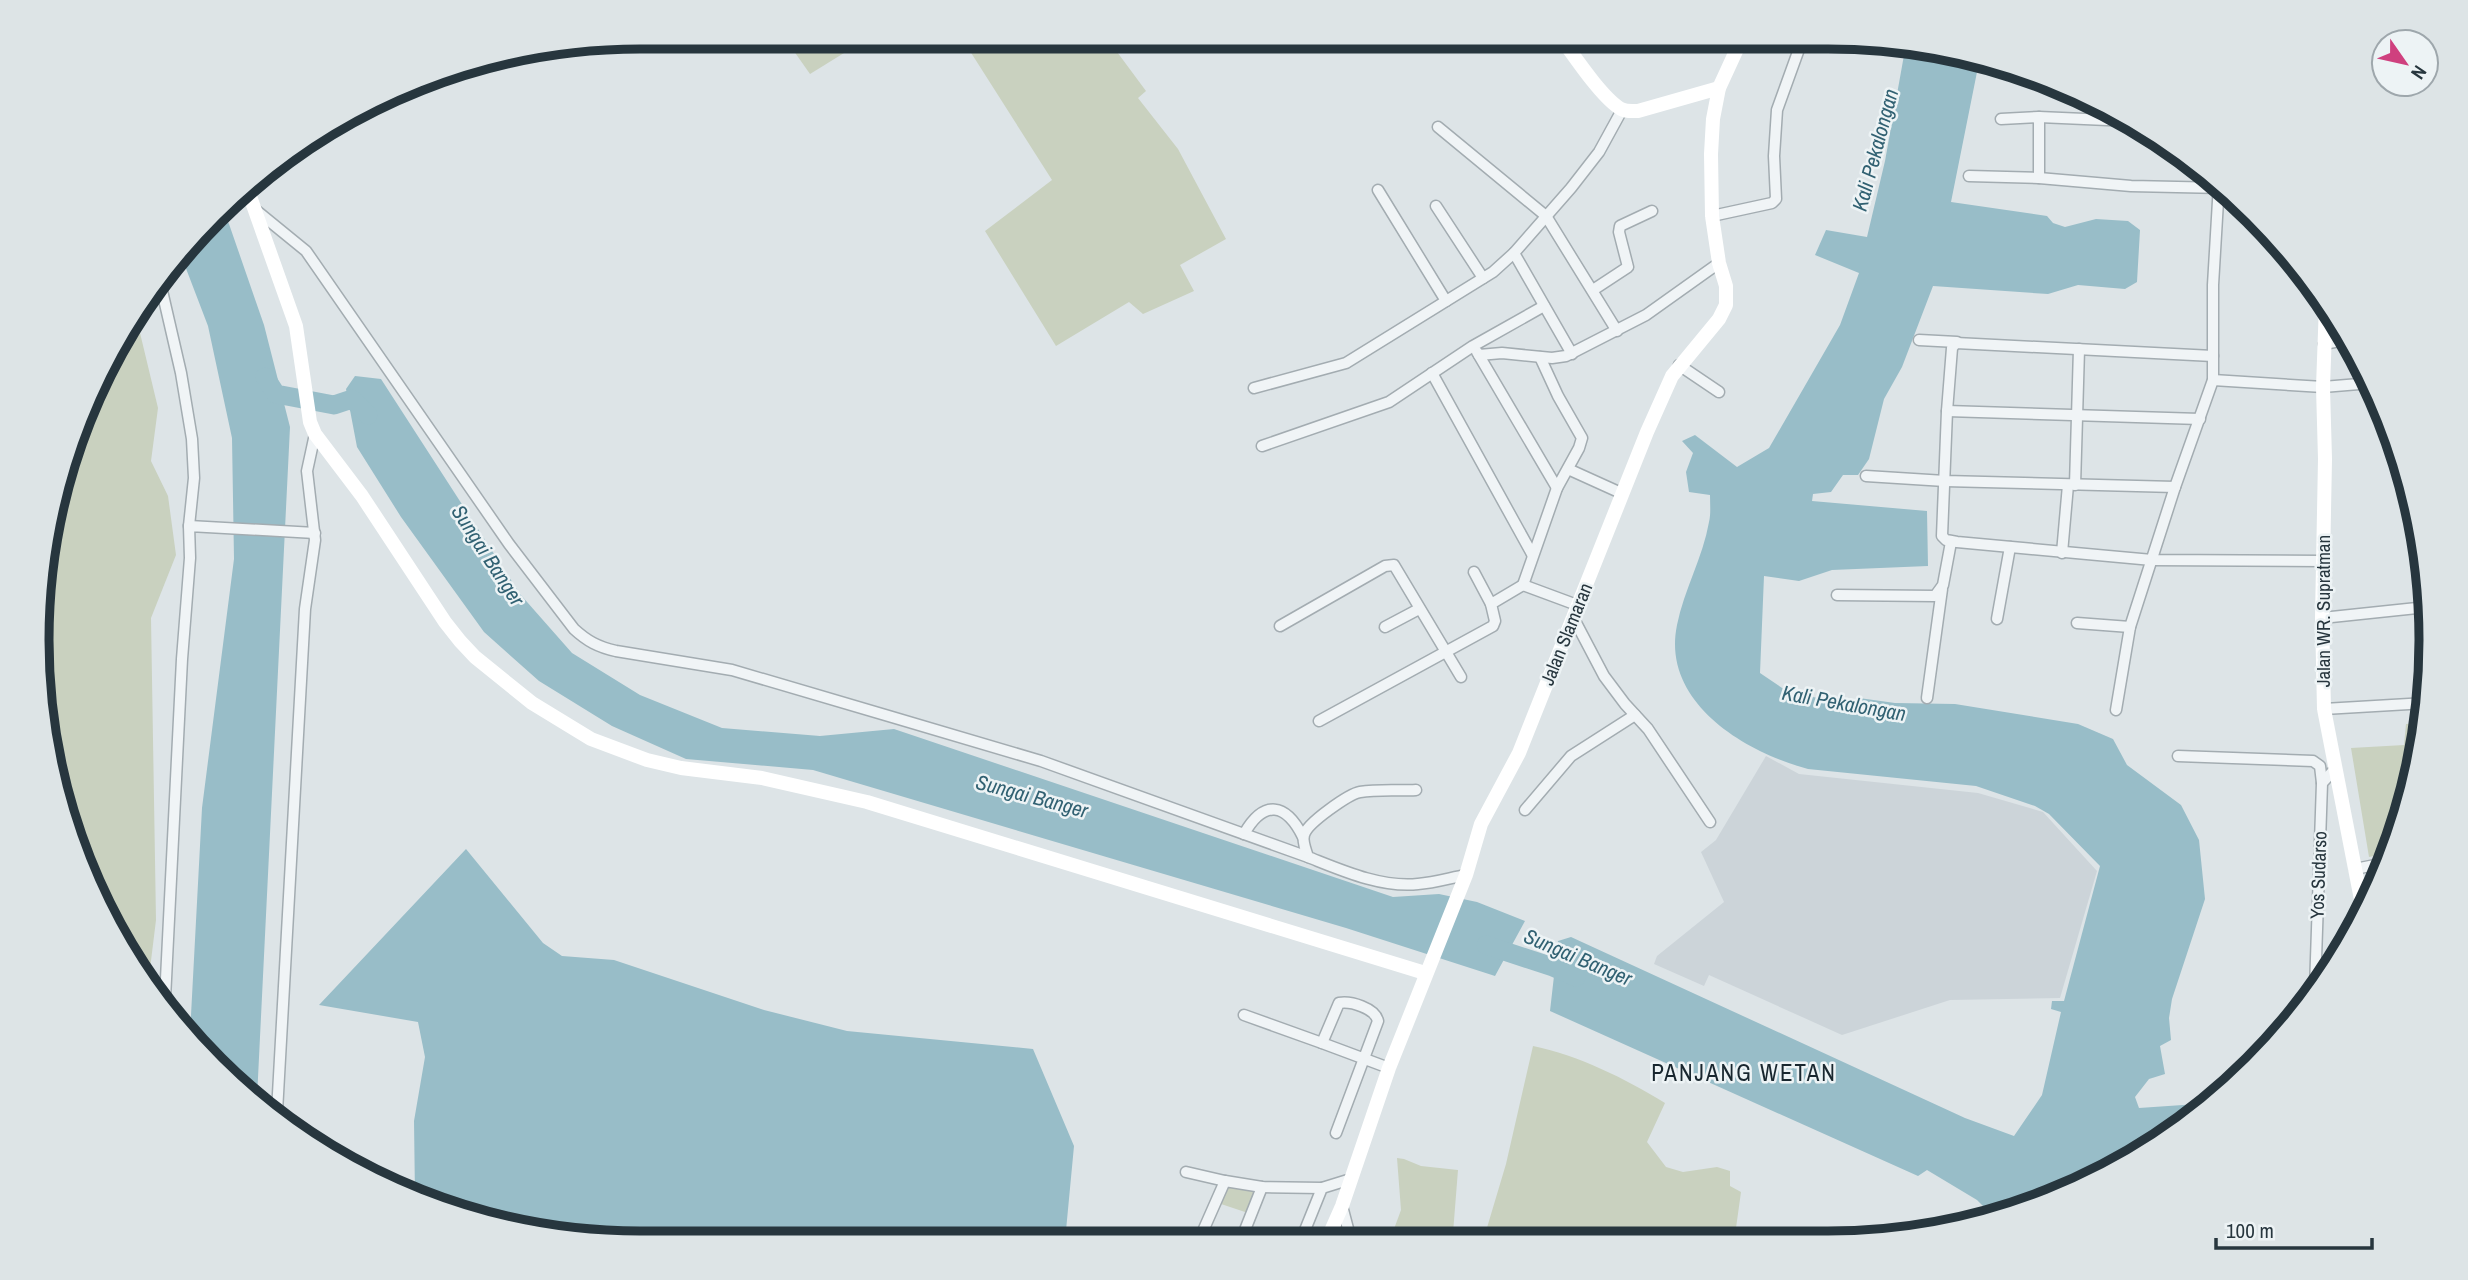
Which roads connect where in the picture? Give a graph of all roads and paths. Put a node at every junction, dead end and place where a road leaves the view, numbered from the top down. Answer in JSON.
{"nodes":[{"id":1,"x":1569,"y":49,"type":"edge"},
{"id":2,"x":1737,"y":49,"type":"edge"},
{"id":3,"x":1799,"y":49,"type":"edge"},
{"id":4,"x":1719,"y":88,"type":"junction"},
{"id":5,"x":1622,"y":110,"type":"junction"},
{"id":6,"x":2039,"y":117,"type":"junction"},
{"id":7,"x":2001,"y":119,"type":"dead end"},
{"id":8,"x":2109,"y":120,"type":"edge"},
{"id":9,"x":1438,"y":127,"type":"dead end"},
{"id":10,"x":1969,"y":176,"type":"dead end"},
{"id":11,"x":2039,"y":178,"type":"junction"},
{"id":12,"x":2206,"y":186,"type":"edge"},
{"id":13,"x":1378,"y":190,"type":"dead end"},
{"id":14,"x":250,"y":196,"type":"edge"},
{"id":15,"x":2219,"y":197,"type":"edge"},
{"id":16,"x":1436,"y":206,"type":"dead end"},
{"id":17,"x":257,"y":211,"type":"junction"},
{"id":18,"x":1652,"y":211,"type":"dead end"},
{"id":19,"x":1546,"y":216,"type":"junction"},
{"id":20,"x":1712,"y":216,"type":"junction"},
{"id":21,"x":1514,"y":253,"type":"junction"},
{"id":22,"x":1719,"y":263,"type":"junction"},
{"id":23,"x":1483,"y":278,"type":"junction"},
{"id":24,"x":1593,"y":290,"type":"junction"},
{"id":25,"x":162,"y":292,"type":"edge"},
{"id":26,"x":1446,"y":302,"type":"junction"},
{"id":27,"x":1544,"y":306,"type":"junction"},
{"id":28,"x":2325,"y":322,"type":"edge"},
{"id":29,"x":1617,"y":331,"type":"junction"},
{"id":30,"x":1919,"y":340,"type":"dead end"},
{"id":31,"x":2337,"y":341,"type":"edge"},
{"id":32,"x":1957,"y":342,"type":"junction"},
{"id":33,"x":2324,"y":344,"type":"junction"},
{"id":34,"x":2078,"y":349,"type":"junction"},
{"id":35,"x":1476,"y":350,"type":"junction"},
{"id":36,"x":1572,"y":354,"type":"junction"},
{"id":37,"x":2213,"y":356,"type":"junction"},
{"id":38,"x":1540,"y":357,"type":"junction"},
{"id":39,"x":1679,"y":365,"type":"junction"},
{"id":40,"x":1432,"y":373,"type":"junction"},
{"id":41,"x":2213,"y":380,"type":"junction"},
{"id":42,"x":2360,"y":383,"type":"edge"},
{"id":43,"x":2327,"y":386,"type":"junction"},
{"id":44,"x":1254,"y":388,"type":"dead end"},
{"id":45,"x":1719,"y":392,"type":"dead end"},
{"id":46,"x":1947,"y":411,"type":"junction"},
{"id":47,"x":2076,"y":417,"type":"junction"},
{"id":48,"x":2200,"y":419,"type":"junction"},
{"id":49,"x":313,"y":428,"type":"junction"},
{"id":50,"x":1262,"y":446,"type":"dead end"},
{"id":51,"x":1568,"y":469,"type":"junction"},
{"id":52,"x":1866,"y":476,"type":"dead end"},
{"id":53,"x":1945,"y":481,"type":"junction"},
{"id":54,"x":2071,"y":485,"type":"junction"},
{"id":55,"x":2175,"y":487,"type":"junction"},
{"id":56,"x":1557,"y":488,"type":"junction"},
{"id":57,"x":1621,"y":493,"type":"junction"},
{"id":58,"x":191,"y":526,"type":"junction"},
{"id":59,"x":313,"y":533,"type":"junction"},
{"id":60,"x":1951,"y":542,"type":"junction"},
{"id":61,"x":2010,"y":547,"type":"junction"},
{"id":62,"x":2062,"y":553,"type":"junction"},
{"id":63,"x":1532,"y":554,"type":"junction"},
{"id":64,"x":2152,"y":560,"type":"junction"},
{"id":65,"x":2322,"y":561,"type":"junction"},
{"id":66,"x":1474,"y":572,"type":"dead end"},
{"id":67,"x":1523,"y":585,"type":"junction"},
{"id":68,"x":1942,"y":588,"type":"junction"},
{"id":69,"x":1838,"y":595,"type":"dead end"},
{"id":70,"x":1490,"y":604,"type":"junction"},
{"id":71,"x":2418,"y":607,"type":"edge"},
{"id":72,"x":1419,"y":609,"type":"junction"},
{"id":73,"x":1575,"y":611,"type":"junction"},
{"id":74,"x":2322,"y":618,"type":"junction"},
{"id":75,"x":1997,"y":619,"type":"dead end"},
{"id":76,"x":2077,"y":623,"type":"dead end"},
{"id":77,"x":1280,"y":626,"type":"dead end"},
{"id":78,"x":1385,"y":627,"type":"dead end"},
{"id":79,"x":2130,"y":627,"type":"junction"},
{"id":80,"x":1446,"y":653,"type":"junction"},
{"id":81,"x":1461,"y":677,"type":"dead end"},
{"id":82,"x":1927,"y":698,"type":"dead end"},
{"id":83,"x":2415,"y":704,"type":"edge"},
{"id":84,"x":2324,"y":709,"type":"junction"},
{"id":85,"x":2116,"y":710,"type":"dead end"},
{"id":86,"x":1634,"y":715,"type":"junction"},
{"id":87,"x":1320,"y":721,"type":"dead end"},
{"id":88,"x":2178,"y":756,"type":"dead end"},
{"id":89,"x":2335,"y":769,"type":"junction"},
{"id":90,"x":2322,"y":783,"type":"junction"},
{"id":91,"x":1416,"y":790,"type":"dead end"},
{"id":92,"x":1525,"y":810,"type":"dead end"},
{"id":93,"x":1710,"y":822,"type":"dead end"},
{"id":94,"x":1244,"y":834,"type":"junction"},
{"id":95,"x":1303,"y":837,"type":"junction"},
{"id":96,"x":1308,"y":857,"type":"junction"},
{"id":97,"x":2374,"y":865,"type":"edge"},
{"id":98,"x":2355,"y":869,"type":"junction"},
{"id":99,"x":1463,"y":881,"type":"junction"},
{"id":100,"x":2359,"y":888,"type":"junction"},
{"id":101,"x":2363,"y":890,"type":"edge"},
{"id":102,"x":2360,"y":896,"type":"edge"},
{"id":103,"x":1428,"y":967,"type":"junction"},
{"id":104,"x":2316,"y":973,"type":"edge"},
{"id":105,"x":165,"y":992,"type":"edge"},
{"id":106,"x":1244,"y":1015,"type":"dead end"},
{"id":107,"x":1322,"y":1043,"type":"junction"},
{"id":108,"x":1365,"y":1059,"type":"junction"},
{"id":109,"x":1389,"y":1068,"type":"junction"},
{"id":110,"x":277,"y":1107,"type":"edge"},
{"id":111,"x":1336,"y":1133,"type":"dead end"},
{"id":112,"x":1186,"y":1172,"type":"dead end"},
{"id":113,"x":1351,"y":1179,"type":"junction"},
{"id":114,"x":1225,"y":1181,"type":"junction"},
{"id":115,"x":1262,"y":1187,"type":"junction"},
{"id":116,"x":1322,"y":1188,"type":"junction"},
{"id":117,"x":1342,"y":1206,"type":"junction"},
{"id":118,"x":1203,"y":1231,"type":"edge"},
{"id":119,"x":1245,"y":1231,"type":"edge"},
{"id":120,"x":1305,"y":1231,"type":"edge"},
{"id":121,"x":1331,"y":1231,"type":"edge"},
{"id":122,"x":1349,"y":1231,"type":"edge"}],
"edges":[{"from":1,"to":5,"type":"street"},
{"from":2,"to":4,"type":"street","name":"Jalan Slamaran"},
{"from":3,"to":20,"type":"street"},
{"from":4,"to":5,"type":"street"},
{"from":4,"to":20,"type":"street","name":"Jalan Slamaran"},
{"from":5,"to":19,"type":"street"},
{"from":6,"to":7,"type":"street"},
{"from":6,"to":8,"type":"street"},
{"from":6,"to":11,"type":"street"},
{"from":9,"to":19,"type":"street"},
{"from":10,"to":11,"type":"street"},
{"from":11,"to":12,"type":"street"},
{"from":13,"to":26,"type":"street"},
{"from":14,"to":17,"type":"street"},
{"from":15,"to":37,"type":"street"},
{"from":16,"to":23,"type":"street"},
{"from":17,"to":49,"type":"street"},
{"from":17,"to":94,"type":"street"},
{"from":18,"to":24,"type":"street"},
{"from":19,"to":21,"type":"street"},
{"from":19,"to":24,"type":"street"},
{"from":20,"to":22,"type":"street","name":"Jalan Slamaran"},
{"from":21,"to":23,"type":"street"},
{"from":21,"to":27,"type":"street"},
{"from":22,"to":29,"type":"street"},
{"from":22,"to":39,"type":"street","name":"Jalan Slamaran"},
{"from":23,"to":26,"type":"street"},
{"from":24,"to":29,"type":"street"},
{"from":25,"to":58,"type":"street"},
{"from":26,"to":44,"type":"street"},
{"from":27,"to":35,"type":"street"},
{"from":27,"to":36,"type":"street"},
{"from":28,"to":33,"type":"street","name":"Jalan WR. Supratman"},
{"from":29,"to":36,"type":"street"},
{"from":30,"to":32,"type":"street"},
{"from":31,"to":33,"type":"street"},
{"from":32,"to":34,"type":"street"},
{"from":32,"to":46,"type":"street"},
{"from":33,"to":43,"type":"street","name":"Jalan WR. Supratman"},
{"from":34,"to":37,"type":"street"},
{"from":34,"to":47,"type":"street"},
{"from":35,"to":38,"type":"street"},
{"from":35,"to":40,"type":"street"},
{"from":35,"to":56,"type":"street"},
{"from":36,"to":38,"type":"street"},
{"from":37,"to":41,"type":"street"},
{"from":38,"to":51,"type":"street"},
{"from":39,"to":45,"type":"street"},
{"from":39,"to":57,"type":"street","name":"Jalan Slamaran"},
{"from":40,"to":50,"type":"street"},
{"from":40,"to":63,"type":"street"},
{"from":41,"to":43,"type":"street"},
{"from":41,"to":48,"type":"street"},
{"from":42,"to":43,"type":"street"},
{"from":43,"to":65,"type":"street","name":"Jalan WR. Supratman"},
{"from":46,"to":47,"type":"street"},
{"from":46,"to":53,"type":"street"},
{"from":47,"to":48,"type":"street"},
{"from":47,"to":54,"type":"street"},
{"from":48,"to":55,"type":"street"},
{"from":49,"to":59,"type":"street"},
{"from":49,"to":103,"type":"street"},
{"from":51,"to":56,"type":"street"},
{"from":51,"to":57,"type":"street"},
{"from":52,"to":53,"type":"street"},
{"from":53,"to":54,"type":"street"},
{"from":53,"to":60,"type":"street"},
{"from":54,"to":55,"type":"street"},
{"from":54,"to":62,"type":"street"},
{"from":55,"to":64,"type":"street"},
{"from":56,"to":63,"type":"street"},
{"from":57,"to":73,"type":"street","name":"Jalan Slamaran"},
{"from":58,"to":59,"type":"street"},
{"from":58,"to":105,"type":"street"},
{"from":59,"to":110,"type":"street"},
{"from":60,"to":61,"type":"street"},
{"from":60,"to":68,"type":"street"},
{"from":61,"to":62,"type":"street"},
{"from":61,"to":75,"type":"street"},
{"from":62,"to":64,"type":"street"},
{"from":63,"to":67,"type":"street"},
{"from":64,"to":65,"type":"street"},
{"from":64,"to":79,"type":"street"},
{"from":65,"to":74,"type":"street","name":"Jalan WR. Supratman"},
{"from":66,"to":70,"type":"street"},
{"from":67,"to":70,"type":"street"},
{"from":67,"to":73,"type":"street"},
{"from":68,"to":69,"type":"street"},
{"from":68,"to":82,"type":"street"},
{"from":70,"to":80,"type":"street"},
{"from":71,"to":74,"type":"street"},
{"from":72,"to":77,"type":"street"},
{"from":72,"to":78,"type":"street"},
{"from":72,"to":80,"type":"street"},
{"from":73,"to":86,"type":"street"},
{"from":73,"to":99,"type":"street","name":"Jalan Slamaran"},
{"from":74,"to":84,"type":"street","name":"Jalan WR. Supratman"},
{"from":76,"to":79,"type":"street"},
{"from":79,"to":85,"type":"street"},
{"from":80,"to":81,"type":"street"},
{"from":80,"to":87,"type":"street"},
{"from":83,"to":84,"type":"street"},
{"from":84,"to":89,"type":"street","name":"Jalan WR. Supratman"},
{"from":86,"to":92,"type":"street"},
{"from":86,"to":93,"type":"street"},
{"from":88,"to":90,"type":"street"},
{"from":89,"to":90,"type":"street"},
{"from":89,"to":98,"type":"street","name":"Jalan WR. Supratman"},
{"from":90,"to":104,"type":"street","name":"Yos Sudarso"},
{"from":91,"to":95,"type":"street"},
{"from":94,"to":95,"type":"street"},
{"from":94,"to":96,"type":"street"},
{"from":95,"to":96,"type":"street"},
{"from":96,"to":99,"type":"street"},
{"from":97,"to":98,"type":"street"},
{"from":98,"to":100,"type":"street","name":"Jalan WR. Supratman"},
{"from":99,"to":103,"type":"street","name":"Jalan Slamaran"},
{"from":100,"to":101,"type":"street"},
{"from":100,"to":102,"type":"street","name":"Jalan WR. Supratman"},
{"from":103,"to":109,"type":"street","name":"Jalan Slamaran"},
{"from":106,"to":107,"type":"street"},
{"from":107,"to":108,"type":"street"},
{"from":107,"to":108,"type":"street"},
{"from":108,"to":109,"type":"street"},
{"from":108,"to":111,"type":"street"},
{"from":109,"to":113,"type":"street","name":"Jalan Slamaran"},
{"from":112,"to":114,"type":"street"},
{"from":113,"to":116,"type":"street"},
{"from":113,"to":117,"type":"street","name":"Jalan Slamaran"},
{"from":114,"to":115,"type":"street"},
{"from":114,"to":118,"type":"street"},
{"from":115,"to":116,"type":"street"},
{"from":115,"to":119,"type":"street"},
{"from":116,"to":120,"type":"street"},
{"from":117,"to":121,"type":"street","name":"Jalan Slamaran"},
{"from":117,"to":122,"type":"street"}]}
